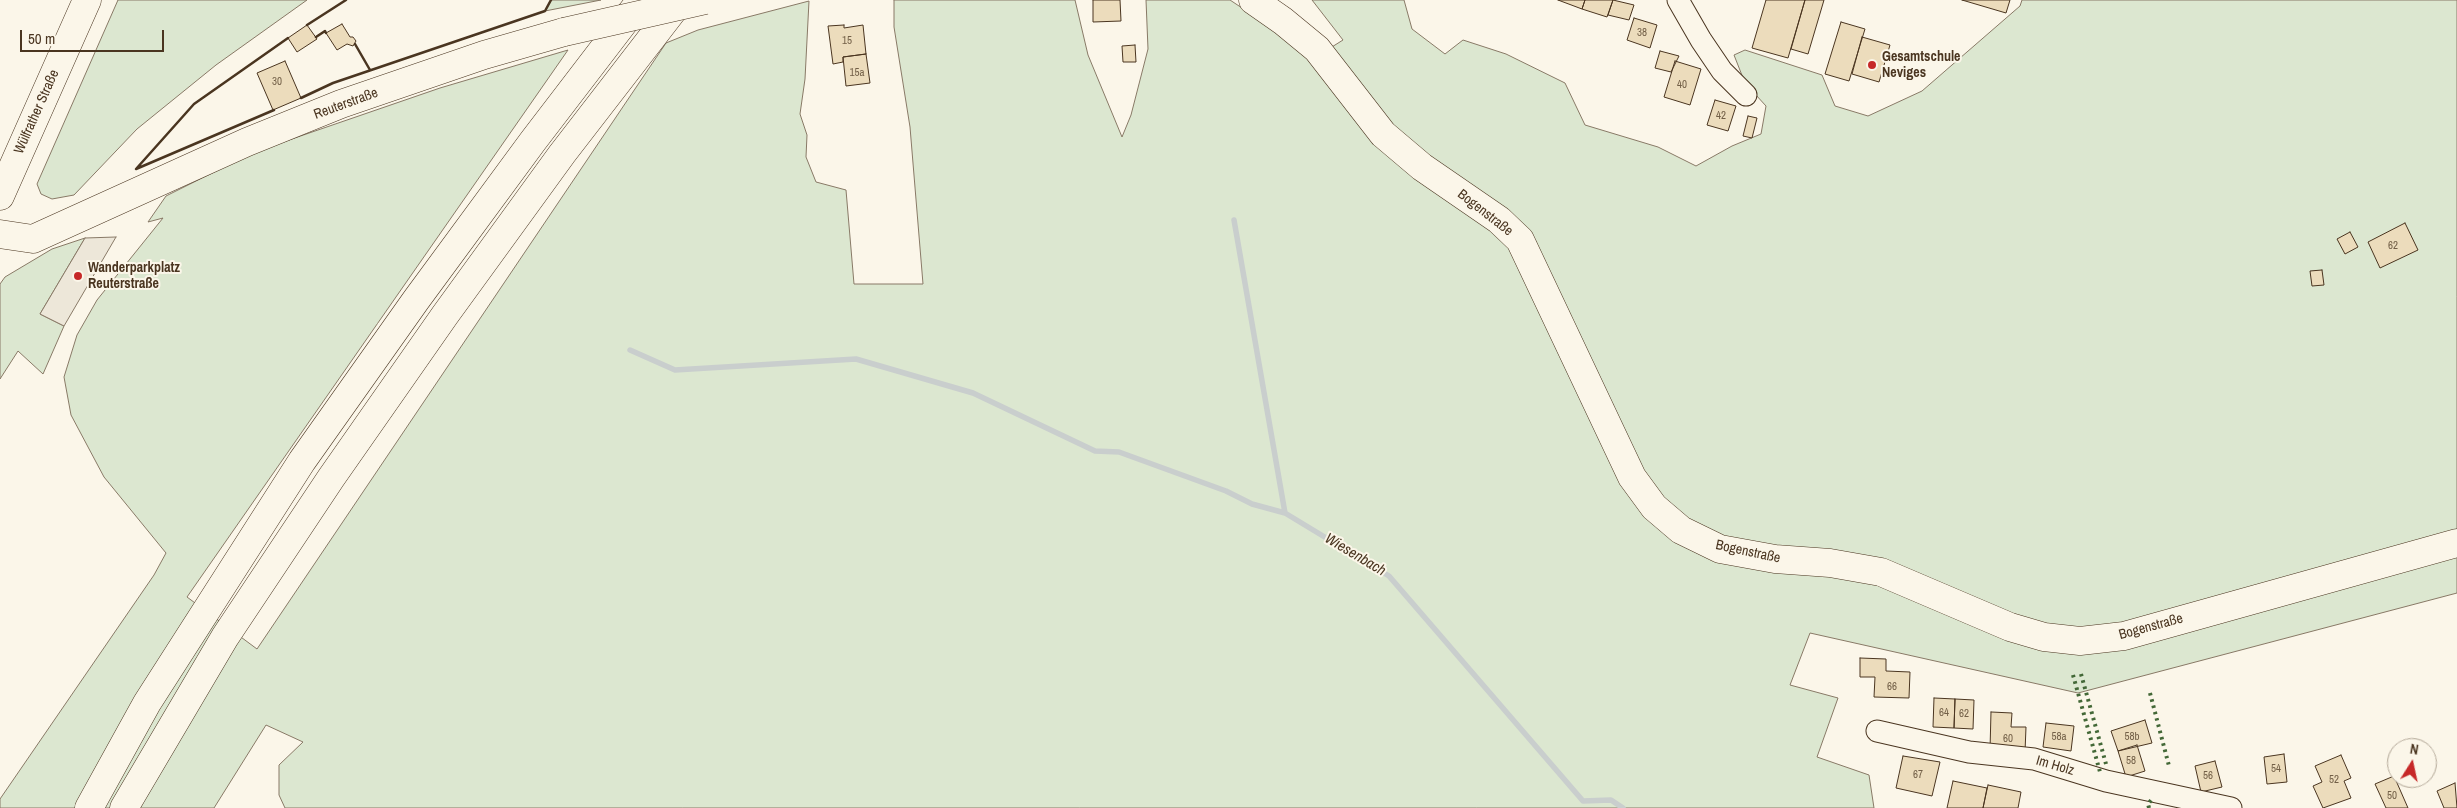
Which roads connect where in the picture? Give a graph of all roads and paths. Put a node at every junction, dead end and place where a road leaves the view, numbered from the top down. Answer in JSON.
{"nodes":[{"id":1,"x":86,"y":0,"type":"edge"},
{"id":2,"x":641,"y":0,"type":"edge"},
{"id":3,"x":681,"y":0,"type":"edge"},
{"id":4,"x":705,"y":0,"type":"edge"},
{"id":5,"x":1253,"y":0,"type":"edge"},
{"id":6,"x":1678,"y":0,"type":"edge"},
{"id":7,"x":1746,"y":95,"type":"dead end"},
{"id":8,"x":0,"y":196,"type":"edge"},
{"id":9,"x":0,"y":234,"type":"edge"},
{"id":10,"x":2457,"y":543,"type":"edge"},
{"id":11,"x":1877,"y":731,"type":"dead end"},
{"id":12,"x":88,"y":808,"type":"edge"},
{"id":13,"x":124,"y":808,"type":"edge"},
{"id":14,"x":2231,"y":808,"type":"edge"}],
"edges":[{"from":1,"to":8,"type":"main road","name":"Wülfrather Straße"},
{"from":2,"to":12,"type":"main road"},
{"from":3,"to":13,"type":"main road"},
{"from":4,"to":9,"type":"main road","name":"Reuterstraße","bridge":true},
{"from":5,"to":10,"type":"main road","name":"Bogenstraße"},
{"from":6,"to":7,"type":"street"},
{"from":11,"to":14,"type":"street","name":"Im Holz"}]}
